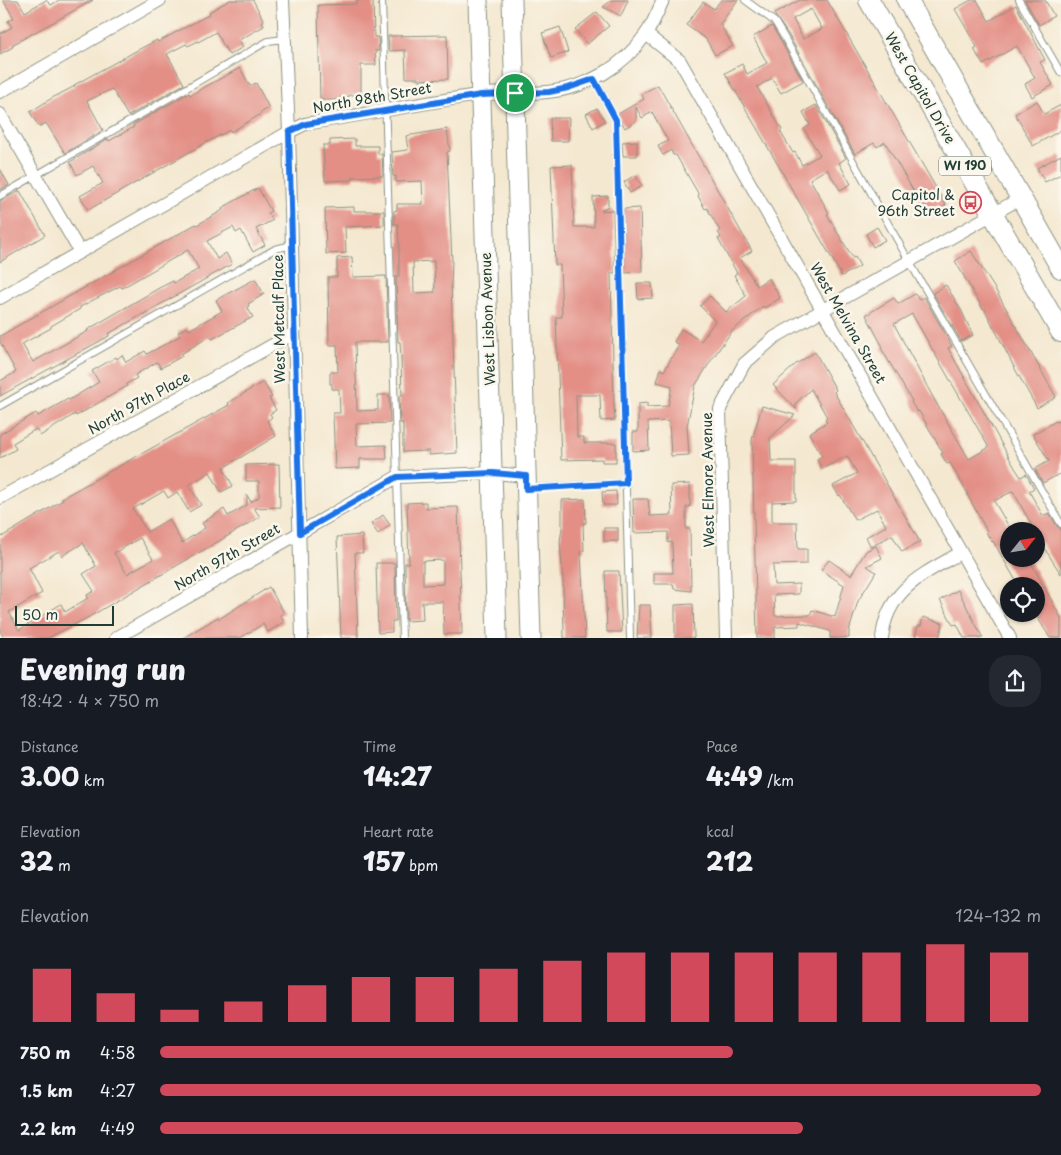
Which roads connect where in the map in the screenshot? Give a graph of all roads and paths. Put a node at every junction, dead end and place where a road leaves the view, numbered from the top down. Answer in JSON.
{"nodes":[{"id":1,"x":160,"y":0,"type":"edge"},
{"id":2,"x":283,"y":0,"type":"edge"},
{"id":3,"x":382,"y":0,"type":"edge"},
{"id":4,"x":478,"y":0,"type":"edge"},
{"id":5,"x":512,"y":0,"type":"edge"},
{"id":6,"x":663,"y":0,"type":"edge"},
{"id":7,"x":745,"y":0,"type":"edge"},
{"id":8,"x":869,"y":0,"type":"edge"},
{"id":9,"x":907,"y":0,"type":"edge"},
{"id":10,"x":1020,"y":0,"type":"edge"},
{"id":11,"x":646,"y":34,"type":"junction"},
{"id":12,"x":284,"y":39,"type":"junction"},
{"id":13,"x":1061,"y":73,"type":"edge"},
{"id":14,"x":594,"y":79,"type":"junction"},
{"id":15,"x":0,"y":92,"type":"edge"},
{"id":16,"x":515,"y":93,"type":"junction"},
{"id":17,"x":481,"y":95,"type":"junction"},
{"id":18,"x":385,"y":111,"type":"junction"},
{"id":19,"x":0,"y":114,"type":"edge"},
{"id":20,"x":289,"y":132,"type":"junction"},
{"id":21,"x":36,"y":176,"type":"junction"},
{"id":22,"x":0,"y":196,"type":"edge"},
{"id":23,"x":1021,"y":198,"type":"junction"},
{"id":24,"x":993,"y":214,"type":"junction"},
{"id":25,"x":292,"y":245,"type":"junction"},
{"id":26,"x":80,"y":252,"type":"junction"},
{"id":27,"x":909,"y":261,"type":"junction"},
{"id":28,"x":1061,"y":268,"type":"edge"},
{"id":29,"x":0,"y":298,"type":"edge"},
{"id":30,"x":824,"y":310,"type":"junction"},
{"id":31,"x":1061,"y":332,"type":"edge"},
{"id":32,"x":294,"y":333,"type":"junction"},
{"id":33,"x":0,"y":406,"type":"edge"},
{"id":34,"x":493,"y":473,"type":"junction"},
{"id":35,"x":397,"y":477,"type":"junction"},
{"id":36,"x":526,"y":482,"type":"junction"},
{"id":37,"x":626,"y":483,"type":"junction"},
{"id":38,"x":0,"y":498,"type":"edge"},
{"id":39,"x":1061,"y":524,"type":"edge"},
{"id":40,"x":300,"y":533,"type":"junction"},
{"id":41,"x":960,"y":553,"type":"junction"},
{"id":42,"x":116,"y":638,"type":"edge"},
{"id":43,"x":302,"y":638,"type":"edge"},
{"id":44,"x":402,"y":638,"type":"edge"},
{"id":45,"x":498,"y":638,"type":"edge"},
{"id":46,"x":531,"y":638,"type":"edge"},
{"id":47,"x":630,"y":638,"type":"edge"},
{"id":48,"x":726,"y":638,"type":"edge"},
{"id":49,"x":882,"y":638,"type":"edge"},
{"id":50,"x":1010,"y":638,"type":"edge"}],
"edges":[{"from":1,"to":15,"type":"street"},
{"from":2,"to":12,"type":"street","name":"West Metcalf Place"},
{"from":3,"to":18,"type":"lane"},
{"from":4,"to":17,"type":"main road","name":"West Lisbon Avenue"},
{"from":5,"to":16,"type":"main road"},
{"from":6,"to":11,"type":"street","name":"North 98th Street"},
{"from":7,"to":27,"type":"lane"},
{"from":8,"to":24,"type":"main road","name":"West Capitol Drive","number":"WI 190"},
{"from":9,"to":23,"type":"main road","number":"WI 190"},
{"from":10,"to":13,"type":"lane"},
{"from":11,"to":14,"type":"street","name":"North 98th Street"},
{"from":11,"to":30,"type":"street","name":"West Melvina Street"},
{"from":12,"to":20,"type":"street","name":"West Metcalf Place"},
{"from":12,"to":21,"type":"lane"},
{"from":14,"to":16,"type":"street","name":"North 98th Street"},
{"from":14,"to":37,"type":"lane"},
{"from":16,"to":17,"type":"street","name":"North 98th Street"},
{"from":16,"to":36,"type":"main road"},
{"from":17,"to":18,"type":"street","name":"North 98th Street"},
{"from":17,"to":34,"type":"main road","name":"West Lisbon Avenue"},
{"from":18,"to":20,"type":"street","name":"North 98th Street"},
{"from":18,"to":35,"type":"lane"},
{"from":19,"to":21,"type":"street"},
{"from":20,"to":25,"type":"street","name":"West Metcalf Place"},
{"from":20,"to":26,"type":"street","name":"North 98th Street"},
{"from":21,"to":22,"type":"lane"},
{"from":21,"to":26,"type":"street"},
{"from":23,"to":24,"type":"street","name":"West Elmore Avenue"},
{"from":23,"to":28,"type":"main road","number":"WI 190"},
{"from":24,"to":27,"type":"street","name":"West Elmore Avenue"},
{"from":24,"to":31,"type":"main road","name":"West Capitol Drive","number":"WI 190"},
{"from":25,"to":32,"type":"street","name":"West Metcalf Place"},
{"from":25,"to":33,"type":"lane"},
{"from":26,"to":29,"type":"street","name":"North 98th Street"},
{"from":27,"to":30,"type":"street","name":"West Elmore Avenue"},
{"from":27,"to":39,"type":"lane"},
{"from":30,"to":41,"type":"street","name":"West Melvina Street"},
{"from":30,"to":48,"type":"street","name":"West Elmore Avenue"},
{"from":32,"to":38,"type":"street","name":"North 97th Place"},
{"from":32,"to":40,"type":"street","name":"West Metcalf Place"},
{"from":34,"to":35,"type":"street","name":"North 97th Street"},
{"from":34,"to":36,"type":"street","name":"North 97th Street"},
{"from":34,"to":45,"type":"main road","name":"West Lisbon Avenue"},
{"from":35,"to":40,"type":"street","name":"North 97th Street"},
{"from":35,"to":44,"type":"lane"},
{"from":36,"to":37,"type":"lane"},
{"from":36,"to":46,"type":"main road"},
{"from":37,"to":47,"type":"lane"},
{"from":40,"to":42,"type":"street","name":"North 97th Street"},
{"from":40,"to":43,"type":"street","name":"West Metcalf Place"},
{"from":41,"to":49,"type":"street"},
{"from":41,"to":50,"type":"street","name":"West Melvina Street"}]}
